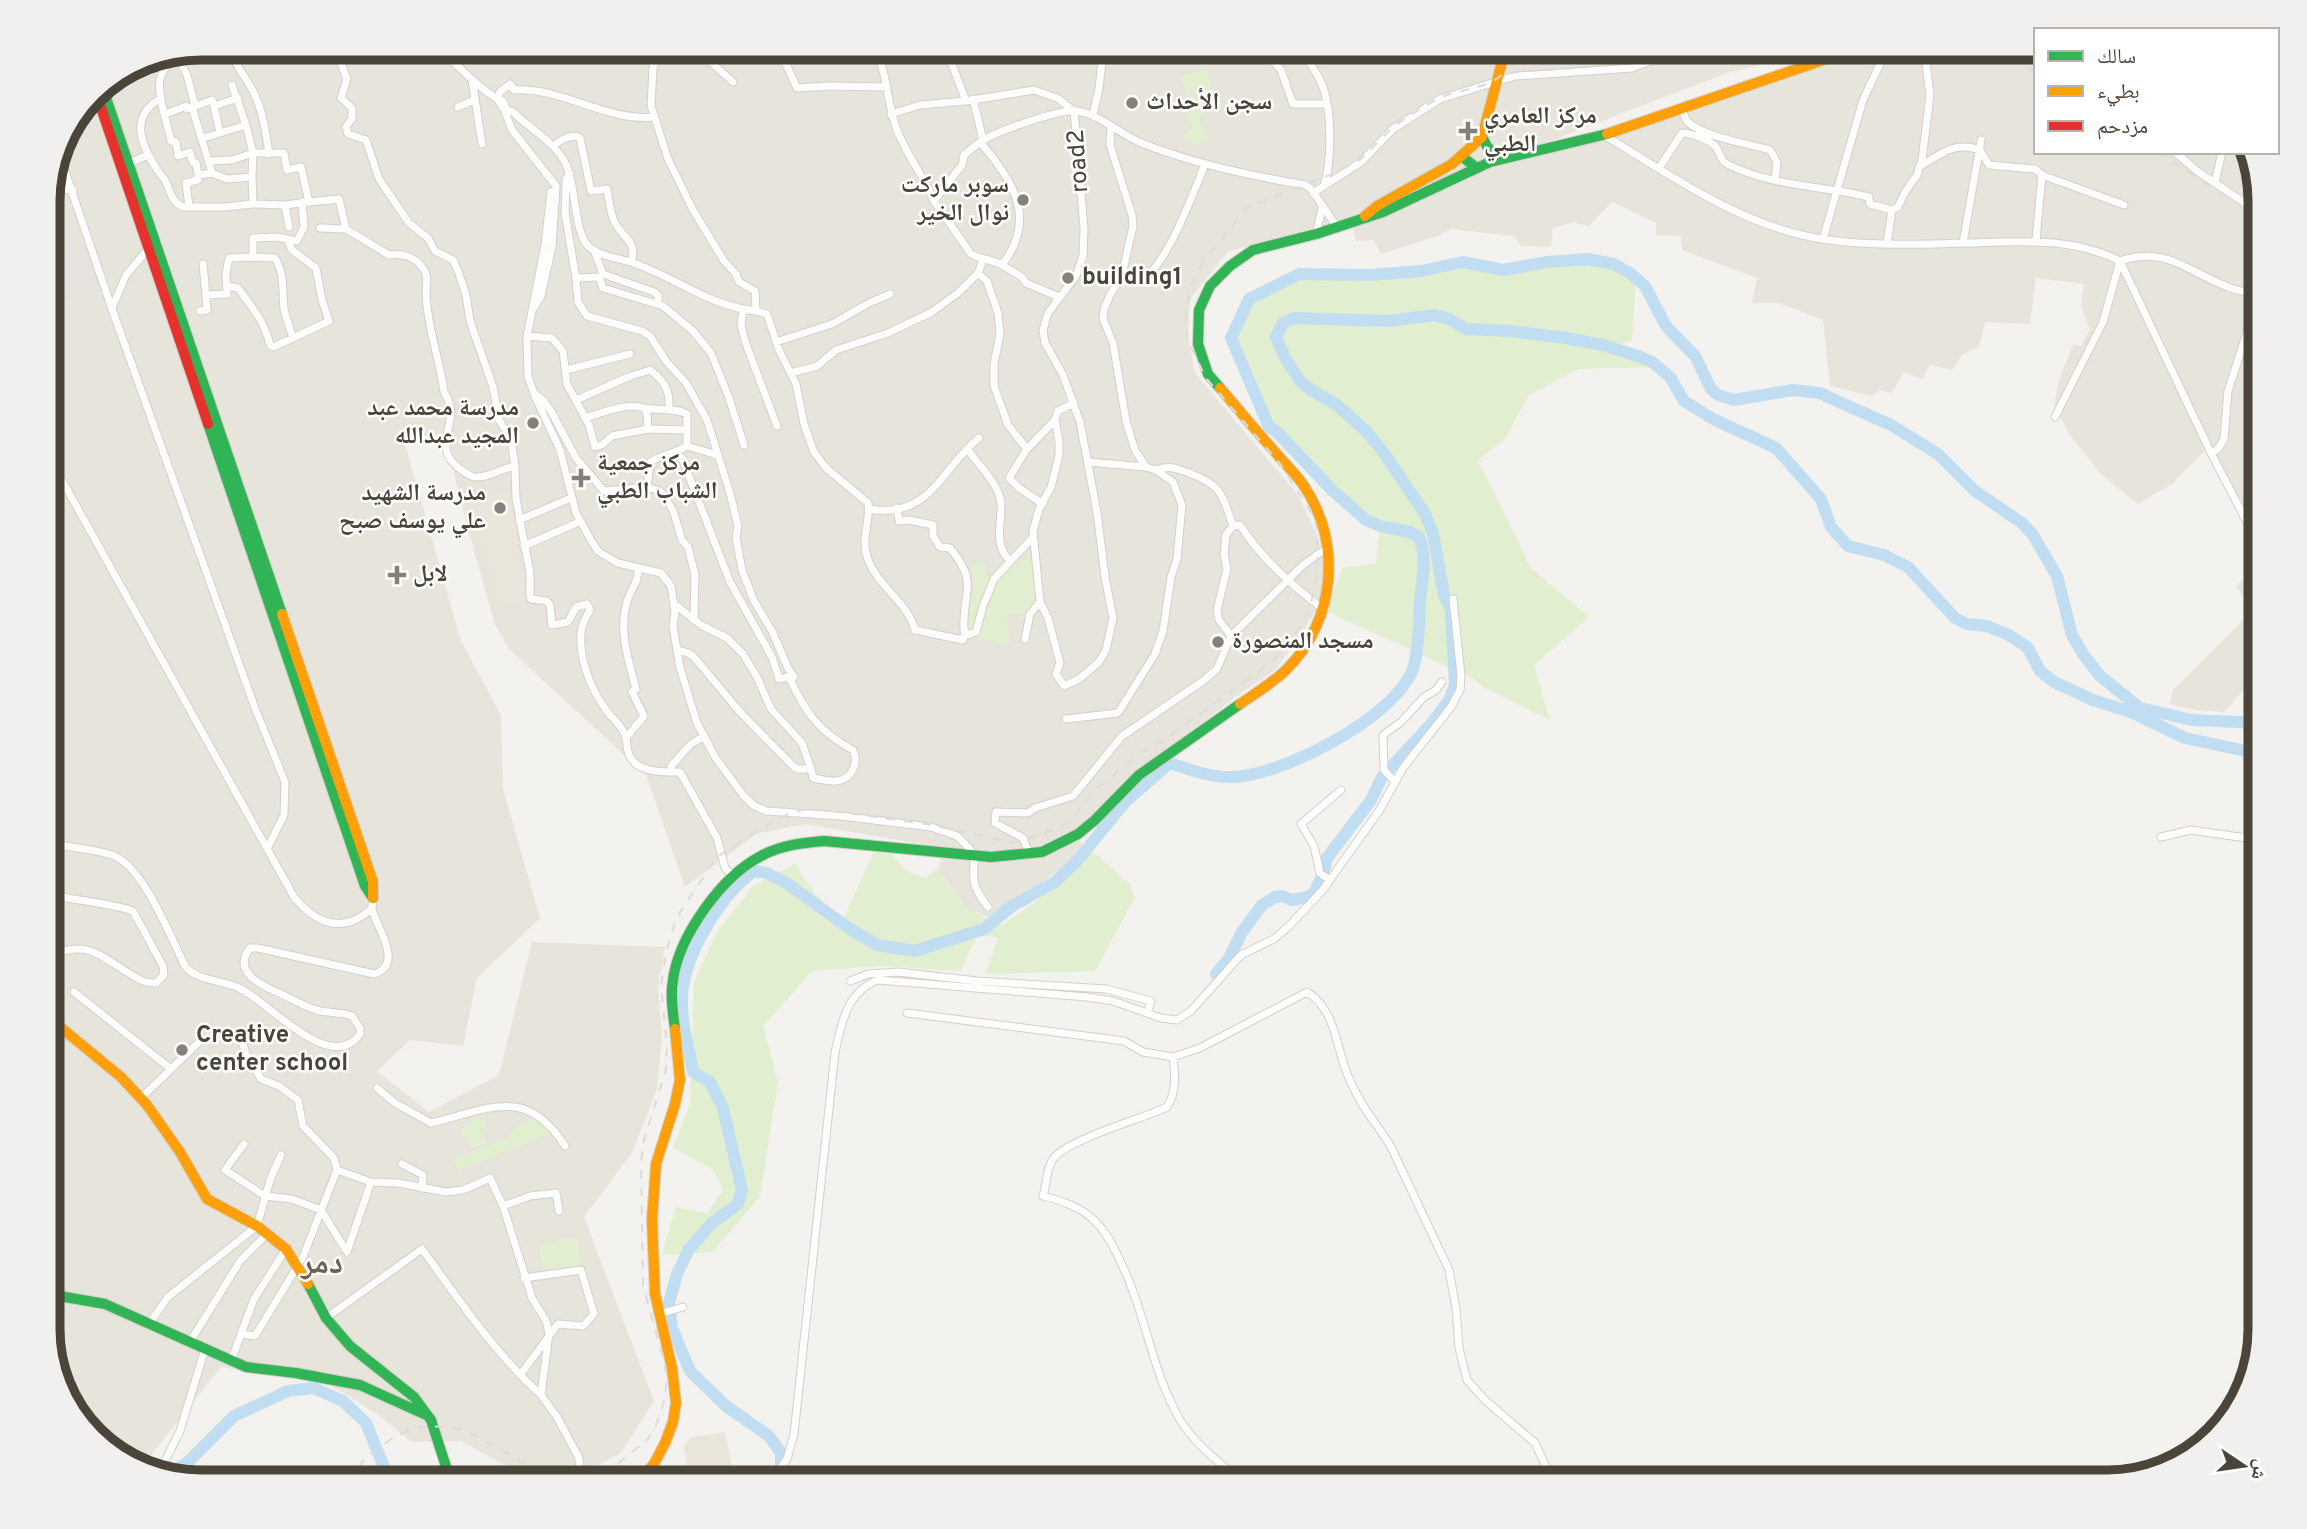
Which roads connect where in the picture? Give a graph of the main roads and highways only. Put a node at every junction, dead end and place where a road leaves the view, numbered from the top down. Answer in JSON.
{"nodes":[{"id":1,"x":1502,"y":60,"type":"edge"},
{"id":2,"x":1823,"y":60,"type":"edge"},
{"id":3,"x":105,"y":97,"type":"edge"},
{"id":4,"x":99,"y":103,"type":"edge"},
{"id":5,"x":109,"y":108,"type":"junction"},
{"id":6,"x":1482,"y":136,"type":"junction"},
{"id":7,"x":1461,"y":156,"type":"junction"},
{"id":8,"x":1504,"y":157,"type":"junction"},
{"id":9,"x":1477,"y":168,"type":"junction"},
{"id":10,"x":146,"y":217,"type":"junction"},
{"id":11,"x":1361,"y":219,"type":"junction"},
{"id":12,"x":152,"y":247,"type":"junction"},
{"id":13,"x":373,"y":903,"type":"road end"},
{"id":14,"x":60,"y":1027,"type":"edge"},
{"id":15,"x":60,"y":1296,"type":"edge"},
{"id":16,"x":424,"y":1414,"type":"junction"},
{"id":17,"x":664,"y":1444,"type":"junction"},
{"id":18,"x":447,"y":1470,"type":"edge"},
{"id":19,"x":641,"y":1470,"type":"edge"},
{"id":20,"x":650,"y":1470,"type":"edge"}],
"edges":[{"from":1,"to":6,"type":"main road"},
{"from":2,"to":8,"type":"main road"},
{"from":3,"to":5,"type":"main road"},
{"from":4,"to":12,"type":"main road"},
{"from":5,"to":10,"type":"main road"},
{"from":5,"to":10,"type":"main road"},
{"from":6,"to":7,"type":"main road"},
{"from":6,"to":8,"type":"main road"},
{"from":7,"to":9,"type":"main road"},
{"from":7,"to":11,"type":"main road"},
{"from":8,"to":9,"type":"main road"},
{"from":9,"to":11,"type":"main road"},
{"from":10,"to":12,"type":"main road"},
{"from":11,"to":17,"type":"main road"},
{"from":12,"to":13,"type":"main road"},
{"from":14,"to":16,"type":"main road"},
{"from":15,"to":16,"type":"main road"},
{"from":16,"to":18,"type":"main road"},
{"from":17,"to":19,"type":"main road"},
{"from":17,"to":20,"type":"main road"}]}
